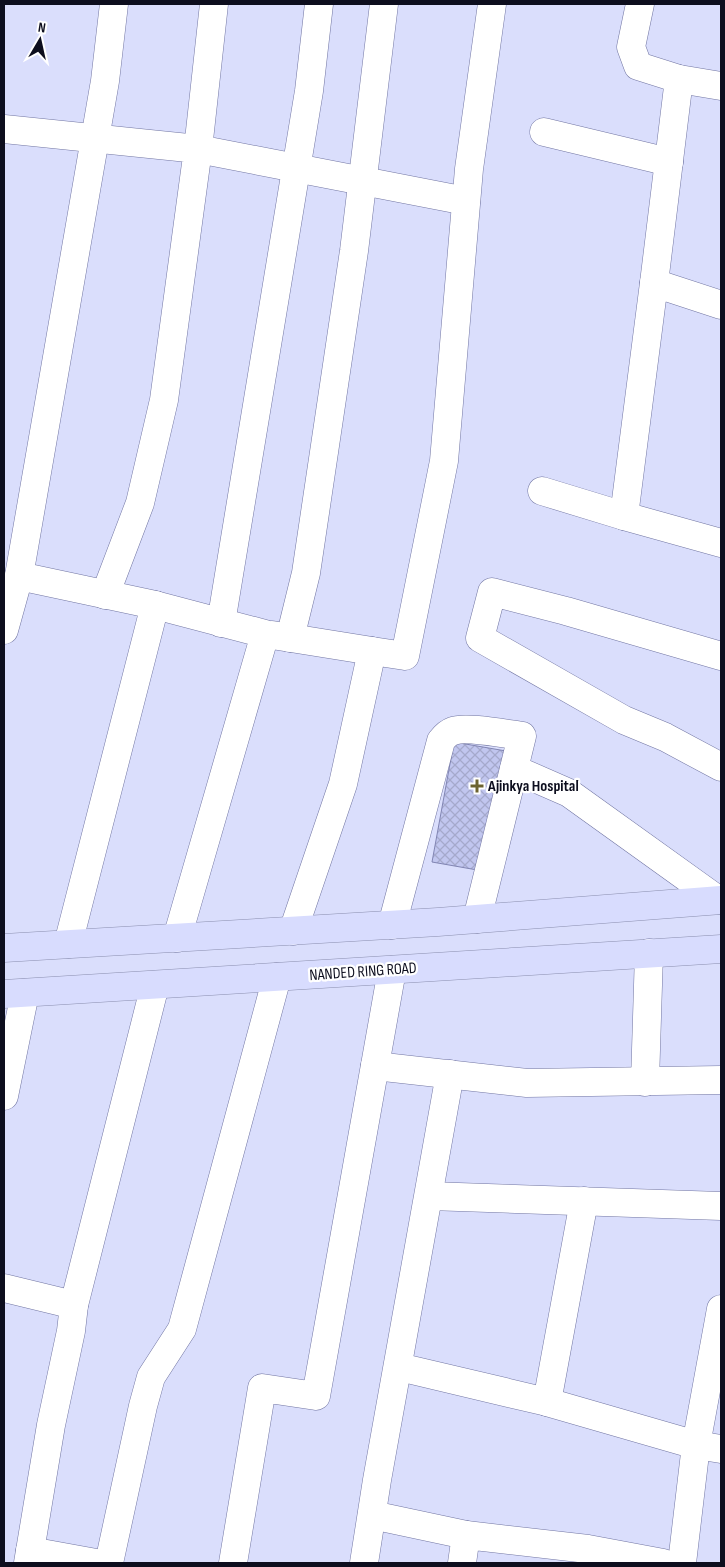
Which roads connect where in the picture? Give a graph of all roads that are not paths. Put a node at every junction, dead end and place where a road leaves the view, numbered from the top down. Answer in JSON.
{"nodes":[{"id":1,"x":114,"y":4,"type":"edge"},
{"id":2,"x":214,"y":4,"type":"edge"},
{"id":3,"x":319,"y":4,"type":"edge"},
{"id":4,"x":384,"y":4,"type":"edge"},
{"id":5,"x":492,"y":4,"type":"edge"},
{"id":6,"x":640,"y":4,"type":"edge"},
{"id":7,"x":679,"y":80,"type":"junction"},
{"id":8,"x":721,"y":86,"type":"edge"},
{"id":9,"x":4,"y":130,"type":"edge"},
{"id":10,"x":544,"y":132,"type":"dead end"},
{"id":11,"x":95,"y":138,"type":"junction"},
{"id":12,"x":198,"y":149,"type":"junction"},
{"id":13,"x":669,"y":162,"type":"junction"},
{"id":14,"x":296,"y":168,"type":"junction"},
{"id":15,"x":362,"y":181,"type":"junction"},
{"id":16,"x":466,"y":201,"type":"junction"},
{"id":17,"x":654,"y":283,"type":"junction"},
{"id":18,"x":721,"y":305,"type":"edge"},
{"id":19,"x":542,"y":491,"type":"dead end"},
{"id":20,"x":624,"y":516,"type":"junction"},
{"id":21,"x":721,"y":543,"type":"edge"},
{"id":22,"x":12,"y":588,"type":"edge"},
{"id":23,"x":105,"y":595,"type":"junction"},
{"id":24,"x":155,"y":606,"type":"junction"},
{"id":25,"x":221,"y":623,"type":"junction"},
{"id":26,"x":4,"y":630,"type":"edge"},
{"id":27,"x":278,"y":636,"type":"junction"},
{"id":28,"x":372,"y":651,"type":"junction"},
{"id":29,"x":721,"y":656,"type":"edge"},
{"id":30,"x":721,"y":767,"type":"edge"},
{"id":31,"x":514,"y":768,"type":"junction"},
{"id":32,"x":720,"y":900,"type":"edge"},
{"id":33,"x":477,"y":919,"type":"junction"},
{"id":34,"x":392,"y":925,"type":"junction"},
{"id":35,"x":293,"y":931,"type":"junction"},
{"id":36,"x":177,"y":938,"type":"junction"},
{"id":37,"x":68,"y":944,"type":"junction"},
{"id":38,"x":4,"y":948,"type":"edge"},
{"id":39,"x":721,"y":949,"type":"edge"},
{"id":40,"x":649,"y":954,"type":"junction"},
{"id":41,"x":392,"y":970,"type":"junction"},
{"id":42,"x":277,"y":977,"type":"junction"},
{"id":43,"x":155,"y":985,"type":"junction"},
{"id":44,"x":15,"y":993,"type":"edge"},
{"id":45,"x":375,"y":1066,"type":"junction"},
{"id":46,"x":450,"y":1074,"type":"junction"},
{"id":47,"x":721,"y":1080,"type":"edge"},
{"id":48,"x":645,"y":1082,"type":"junction"},
{"id":49,"x":4,"y":1096,"type":"edge"},
{"id":50,"x":429,"y":1196,"type":"junction"},
{"id":51,"x":584,"y":1201,"type":"junction"},
{"id":52,"x":721,"y":1206,"type":"edge"},
{"id":53,"x":4,"y":1288,"type":"edge"},
{"id":54,"x":74,"y":1305,"type":"junction"},
{"id":55,"x":721,"y":1309,"type":"edge"},
{"id":56,"x":399,"y":1367,"type":"junction"},
{"id":57,"x":547,"y":1402,"type":"junction"},
{"id":58,"x":709,"y":1447,"type":"edge"},
{"id":59,"x":372,"y":1514,"type":"junction"},
{"id":60,"x":466,"y":1535,"type":"junction"},
{"id":61,"x":587,"y":1556,"type":"edge"},
{"id":62,"x":29,"y":1557,"type":"edge"},
{"id":63,"x":96,"y":1563,"type":"edge"},
{"id":64,"x":109,"y":1563,"type":"edge"},
{"id":65,"x":233,"y":1563,"type":"edge"},
{"id":66,"x":364,"y":1563,"type":"edge"},
{"id":67,"x":462,"y":1563,"type":"edge"},
{"id":68,"x":663,"y":1563,"type":"edge"},
{"id":69,"x":682,"y":1563,"type":"edge"}],
"edges":[{"from":1,"to":11,"type":"street"},
{"from":2,"to":12,"type":"street"},
{"from":3,"to":14,"type":"street"},
{"from":4,"to":15,"type":"street"},
{"from":5,"to":16,"type":"street"},
{"from":6,"to":7,"type":"street"},
{"from":7,"to":8,"type":"street"},
{"from":7,"to":13,"type":"street"},
{"from":9,"to":11,"type":"street"},
{"from":10,"to":13,"type":"street"},
{"from":11,"to":12,"type":"street"},
{"from":11,"to":22,"type":"street"},
{"from":12,"to":14,"type":"street"},
{"from":12,"to":23,"type":"street"},
{"from":13,"to":17,"type":"street"},
{"from":14,"to":15,"type":"street"},
{"from":14,"to":25,"type":"street"},
{"from":15,"to":16,"type":"street"},
{"from":15,"to":27,"type":"street"},
{"from":16,"to":28,"type":"street"},
{"from":17,"to":18,"type":"street"},
{"from":17,"to":20,"type":"street"},
{"from":19,"to":20,"type":"street"},
{"from":20,"to":21,"type":"street"},
{"from":22,"to":23,"type":"street"},
{"from":22,"to":26,"type":"street"},
{"from":23,"to":24,"type":"street"},
{"from":24,"to":25,"type":"street"},
{"from":24,"to":37,"type":"street"},
{"from":25,"to":27,"type":"street"},
{"from":27,"to":28,"type":"street"},
{"from":27,"to":36,"type":"street"},
{"from":28,"to":35,"type":"street"},
{"from":29,"to":30,"type":"street"},
{"from":31,"to":32,"type":"street"},
{"from":31,"to":33,"type":"street"},
{"from":31,"to":34,"type":"street"},
{"from":32,"to":33,"type":"highway"},
{"from":33,"to":34,"type":"highway"},
{"from":34,"to":35,"type":"highway"},
{"from":35,"to":36,"type":"highway"},
{"from":36,"to":37,"type":"highway"},
{"from":37,"to":38,"type":"highway"},
{"from":39,"to":40,"type":"highway","name":"NANDED RING ROAD"},
{"from":40,"to":41,"type":"highway","name":"NANDED RING ROAD"},
{"from":40,"to":48,"type":"street"},
{"from":41,"to":42,"type":"highway","name":"NANDED RING ROAD"},
{"from":41,"to":45,"type":"street"},
{"from":42,"to":43,"type":"highway","name":"NANDED RING ROAD"},
{"from":42,"to":64,"type":"street"},
{"from":43,"to":44,"type":"highway","name":"NANDED RING ROAD"},
{"from":43,"to":54,"type":"street"},
{"from":44,"to":49,"type":"street"},
{"from":45,"to":46,"type":"street"},
{"from":45,"to":65,"type":"street"},
{"from":46,"to":48,"type":"street"},
{"from":46,"to":50,"type":"street"},
{"from":47,"to":48,"type":"street"},
{"from":50,"to":51,"type":"street"},
{"from":50,"to":56,"type":"street"},
{"from":51,"to":52,"type":"street"},
{"from":51,"to":57,"type":"street"},
{"from":53,"to":54,"type":"street"},
{"from":54,"to":62,"type":"street"},
{"from":55,"to":58,"type":"street"},
{"from":56,"to":57,"type":"street"},
{"from":56,"to":59,"type":"street"},
{"from":57,"to":58,"type":"street"},
{"from":58,"to":69,"type":"street"},
{"from":59,"to":60,"type":"street"},
{"from":59,"to":66,"type":"street"},
{"from":60,"to":61,"type":"street"},
{"from":60,"to":67,"type":"street"},
{"from":61,"to":68,"type":"street"},
{"from":62,"to":63,"type":"street"}]}
